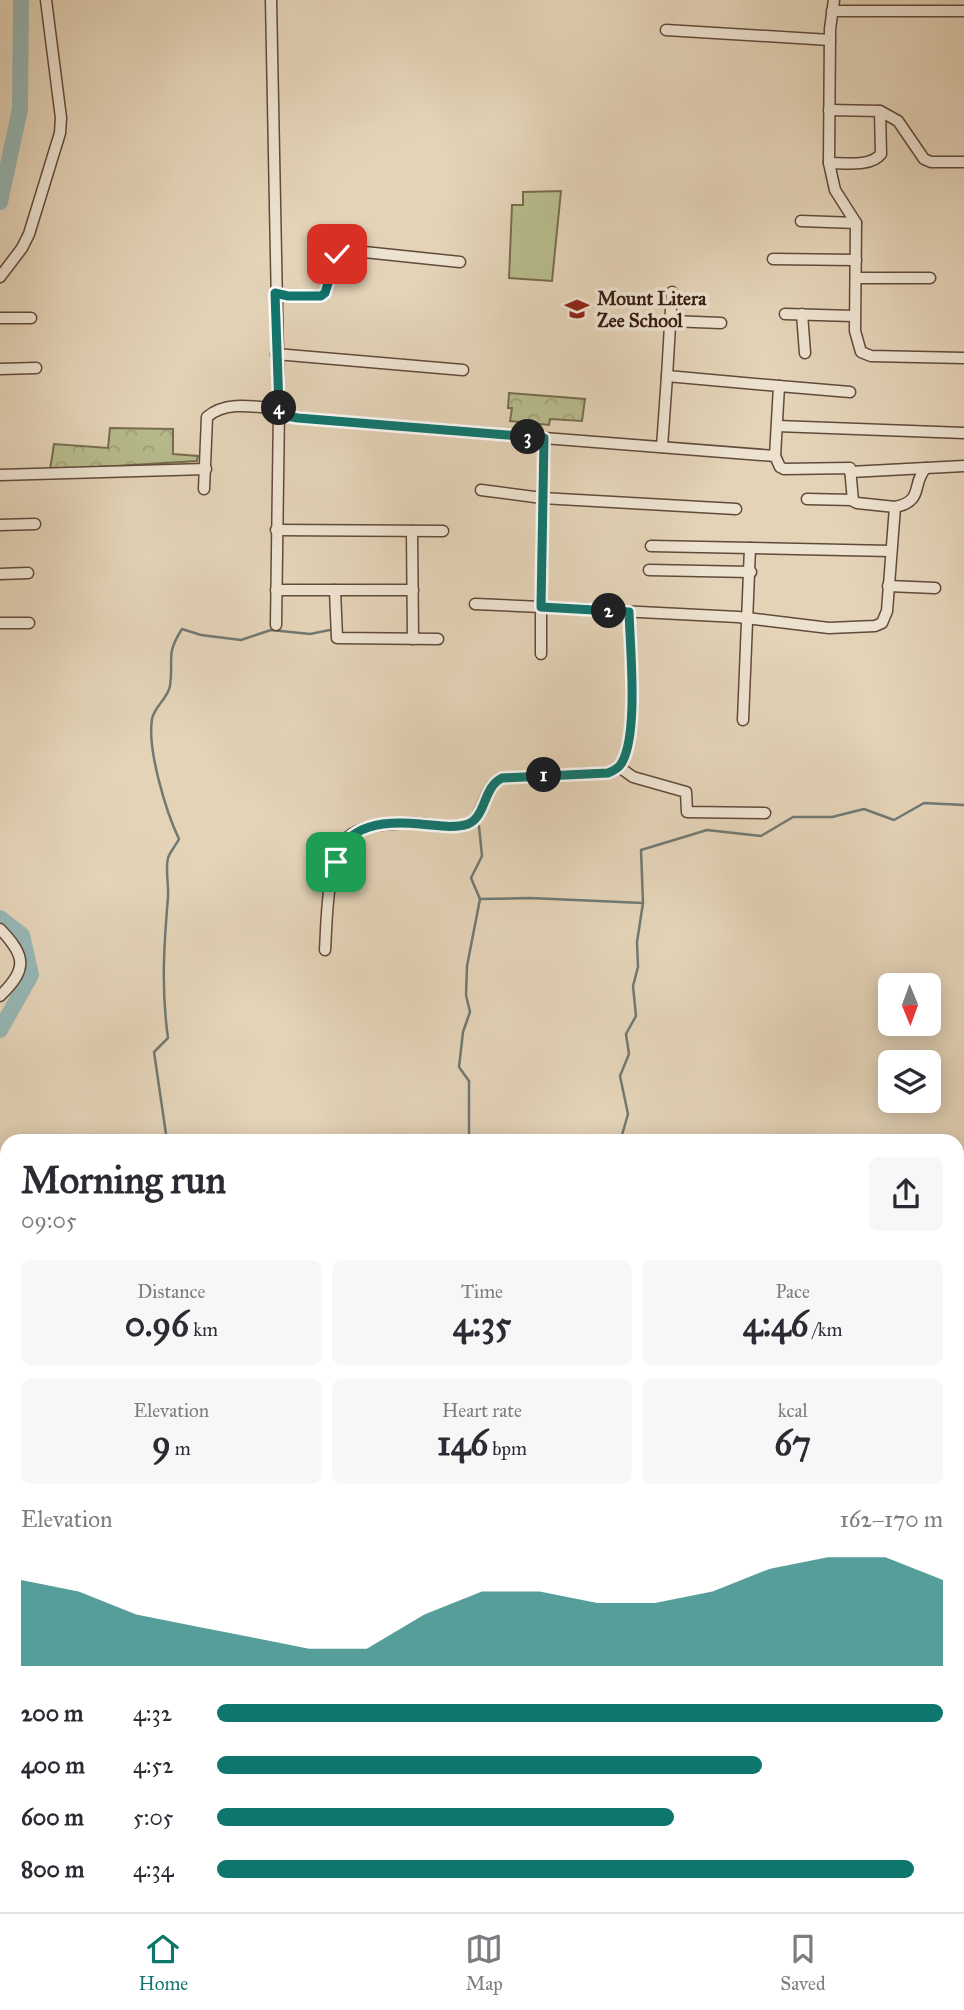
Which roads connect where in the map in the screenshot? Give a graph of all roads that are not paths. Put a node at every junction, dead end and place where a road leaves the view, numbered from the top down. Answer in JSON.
{"nodes":[{"id":1,"x":46,"y":0,"type":"edge"},
{"id":2,"x":271,"y":0,"type":"edge"},
{"id":3,"x":833,"y":6,"type":"edge"},
{"id":4,"x":964,"y":10,"type":"edge"},
{"id":5,"x":666,"y":30,"type":"dead end"},
{"id":6,"x":830,"y":40,"type":"junction"},
{"id":7,"x":829,"y":110,"type":"junction"},
{"id":8,"x":880,"y":111,"type":"junction"},
{"id":9,"x":964,"y":162,"type":"edge"},
{"id":10,"x":830,"y":163,"type":"junction"},
{"id":11,"x":801,"y":221,"type":"dead end"},
{"id":12,"x":856,"y":223,"type":"junction"},
{"id":13,"x":773,"y":259,"type":"dead end"},
{"id":14,"x":856,"y":260,"type":"junction"},
{"id":15,"x":460,"y":262,"type":"dead end"},
{"id":16,"x":0,"y":277,"type":"edge"},
{"id":17,"x":856,"y":278,"type":"junction"},
{"id":18,"x":930,"y":278,"type":"dead end"},
{"id":19,"x":672,"y":292,"type":"dead end"},
{"id":20,"x":275,"y":293,"type":"junction"},
{"id":21,"x":785,"y":314,"type":"dead end"},
{"id":22,"x":802,"y":314,"type":"junction"},
{"id":23,"x":853,"y":316,"type":"junction"},
{"id":24,"x":0,"y":318,"type":"edge"},
{"id":25,"x":31,"y":318,"type":"dead end"},
{"id":26,"x":670,"y":321,"type":"junction"},
{"id":27,"x":721,"y":323,"type":"dead end"},
{"id":28,"x":804,"y":353,"type":"dead end"},
{"id":29,"x":276,"y":354,"type":"junction"},
{"id":30,"x":964,"y":358,"type":"edge"},
{"id":31,"x":0,"y":369,"type":"edge"},
{"id":32,"x":36,"y":369,"type":"dead end"},
{"id":33,"x":463,"y":370,"type":"dead end"},
{"id":34,"x":667,"y":376,"type":"junction"},
{"id":35,"x":779,"y":386,"type":"junction"},
{"id":36,"x":850,"y":392,"type":"dead end"},
{"id":37,"x":279,"y":408,"type":"junction"},
{"id":38,"x":777,"y":426,"type":"junction"},
{"id":39,"x":964,"y":433,"type":"edge"},
{"id":40,"x":544,"y":438,"type":"junction"},
{"id":41,"x":662,"y":447,"type":"junction"},
{"id":42,"x":775,"y":456,"type":"junction"},
{"id":43,"x":964,"y":466,"type":"edge"},
{"id":44,"x":926,"y":468,"type":"junction"},
{"id":45,"x":206,"y":469,"type":"junction"},
{"id":46,"x":850,"y":472,"type":"junction"},
{"id":47,"x":0,"y":475,"type":"edge"},
{"id":48,"x":204,"y":489,"type":"dead end"},
{"id":49,"x":481,"y":490,"type":"dead end"},
{"id":50,"x":542,"y":498,"type":"junction"},
{"id":51,"x":807,"y":499,"type":"dead end"},
{"id":52,"x":853,"y":500,"type":"junction"},
{"id":53,"x":895,"y":507,"type":"junction"},
{"id":54,"x":736,"y":509,"type":"dead end"},
{"id":55,"x":35,"y":524,"type":"dead end"},
{"id":56,"x":0,"y":525,"type":"edge"},
{"id":57,"x":276,"y":530,"type":"junction"},
{"id":58,"x":412,"y":531,"type":"junction"},
{"id":59,"x":443,"y":531,"type":"dead end"},
{"id":60,"x":651,"y":547,"type":"dead end"},
{"id":61,"x":750,"y":548,"type":"junction"},
{"id":62,"x":891,"y":551,"type":"junction"},
{"id":63,"x":649,"y":570,"type":"dead end"},
{"id":64,"x":751,"y":572,"type":"junction"},
{"id":65,"x":28,"y":573,"type":"dead end"},
{"id":66,"x":0,"y":574,"type":"edge"},
{"id":67,"x":888,"y":586,"type":"junction"},
{"id":68,"x":935,"y":588,"type":"dead end"},
{"id":69,"x":276,"y":590,"type":"junction"},
{"id":70,"x":335,"y":590,"type":"junction"},
{"id":71,"x":413,"y":590,"type":"junction"},
{"id":72,"x":474,"y":604,"type":"dead end"},
{"id":73,"x":541,"y":607,"type":"junction"},
{"id":74,"x":629,"y":612,"type":"junction"},
{"id":75,"x":746,"y":618,"type":"junction"},
{"id":76,"x":29,"y":622,"type":"dead end"},
{"id":77,"x":0,"y":623,"type":"edge"},
{"id":78,"x":276,"y":625,"type":"dead end"},
{"id":79,"x":413,"y":639,"type":"junction"},
{"id":80,"x":438,"y":639,"type":"dead end"},
{"id":81,"x":541,"y":654,"type":"dead end"},
{"id":82,"x":743,"y":720,"type":"dead end"},
{"id":83,"x":619,"y":767,"type":"junction"},
{"id":84,"x":765,"y":813,"type":"dead end"},
{"id":85,"x":0,"y":929,"type":"edge"},
{"id":86,"x":325,"y":950,"type":"dead end"},
{"id":87,"x":0,"y":996,"type":"edge"}],
"edges":[{"from":1,"to":16,"type":"street"},
{"from":2,"to":20,"type":"street"},
{"from":3,"to":4,"type":"street"},
{"from":3,"to":6,"type":"street"},
{"from":5,"to":6,"type":"street"},
{"from":6,"to":7,"type":"street"},
{"from":7,"to":8,"type":"street"},
{"from":7,"to":10,"type":"street"},
{"from":8,"to":9,"type":"street"},
{"from":8,"to":10,"type":"street"},
{"from":10,"to":12,"type":"street"},
{"from":11,"to":12,"type":"street"},
{"from":12,"to":14,"type":"street"},
{"from":13,"to":14,"type":"street"},
{"from":14,"to":17,"type":"street"},
{"from":15,"to":20,"type":"street"},
{"from":17,"to":18,"type":"street"},
{"from":17,"to":23,"type":"street"},
{"from":19,"to":26,"type":"street"},
{"from":20,"to":29,"type":"street"},
{"from":21,"to":22,"type":"street"},
{"from":22,"to":23,"type":"street"},
{"from":22,"to":28,"type":"street"},
{"from":23,"to":30,"type":"street"},
{"from":24,"to":25,"type":"street"},
{"from":26,"to":27,"type":"street"},
{"from":26,"to":34,"type":"street"},
{"from":29,"to":33,"type":"street"},
{"from":29,"to":37,"type":"street"},
{"from":31,"to":32,"type":"street"},
{"from":34,"to":35,"type":"street"},
{"from":34,"to":41,"type":"street"},
{"from":35,"to":36,"type":"street"},
{"from":35,"to":38,"type":"street"},
{"from":37,"to":40,"type":"street"},
{"from":37,"to":45,"type":"street"},
{"from":37,"to":57,"type":"street"},
{"from":38,"to":39,"type":"street"},
{"from":38,"to":42,"type":"street"},
{"from":40,"to":41,"type":"street"},
{"from":40,"to":50,"type":"street"},
{"from":41,"to":42,"type":"street"},
{"from":42,"to":46,"type":"street"},
{"from":43,"to":44,"type":"street"},
{"from":44,"to":46,"type":"street"},
{"from":44,"to":53,"type":"street"},
{"from":45,"to":47,"type":"street"},
{"from":45,"to":48,"type":"street"},
{"from":46,"to":52,"type":"street"},
{"from":49,"to":50,"type":"street"},
{"from":50,"to":54,"type":"street"},
{"from":50,"to":73,"type":"street"},
{"from":51,"to":52,"type":"street"},
{"from":52,"to":53,"type":"street"},
{"from":53,"to":62,"type":"street"},
{"from":55,"to":56,"type":"street"},
{"from":57,"to":58,"type":"street"},
{"from":57,"to":69,"type":"street"},
{"from":58,"to":59,"type":"street"},
{"from":58,"to":71,"type":"street"},
{"from":60,"to":61,"type":"street"},
{"from":61,"to":62,"type":"street"},
{"from":61,"to":64,"type":"street"},
{"from":62,"to":67,"type":"street"},
{"from":63,"to":64,"type":"street"},
{"from":64,"to":75,"type":"street"},
{"from":65,"to":66,"type":"street"},
{"from":67,"to":68,"type":"street"},
{"from":67,"to":75,"type":"street"},
{"from":69,"to":70,"type":"street"},
{"from":69,"to":78,"type":"street"},
{"from":70,"to":71,"type":"street"},
{"from":70,"to":79,"type":"street"},
{"from":71,"to":79,"type":"street"},
{"from":72,"to":73,"type":"street"},
{"from":73,"to":74,"type":"street"},
{"from":73,"to":81,"type":"street"},
{"from":74,"to":75,"type":"street"},
{"from":74,"to":83,"type":"street"},
{"from":75,"to":82,"type":"street"},
{"from":76,"to":77,"type":"street"},
{"from":79,"to":80,"type":"street"},
{"from":83,"to":84,"type":"street"},
{"from":83,"to":86,"type":"street"},
{"from":85,"to":87,"type":"street"}]}
